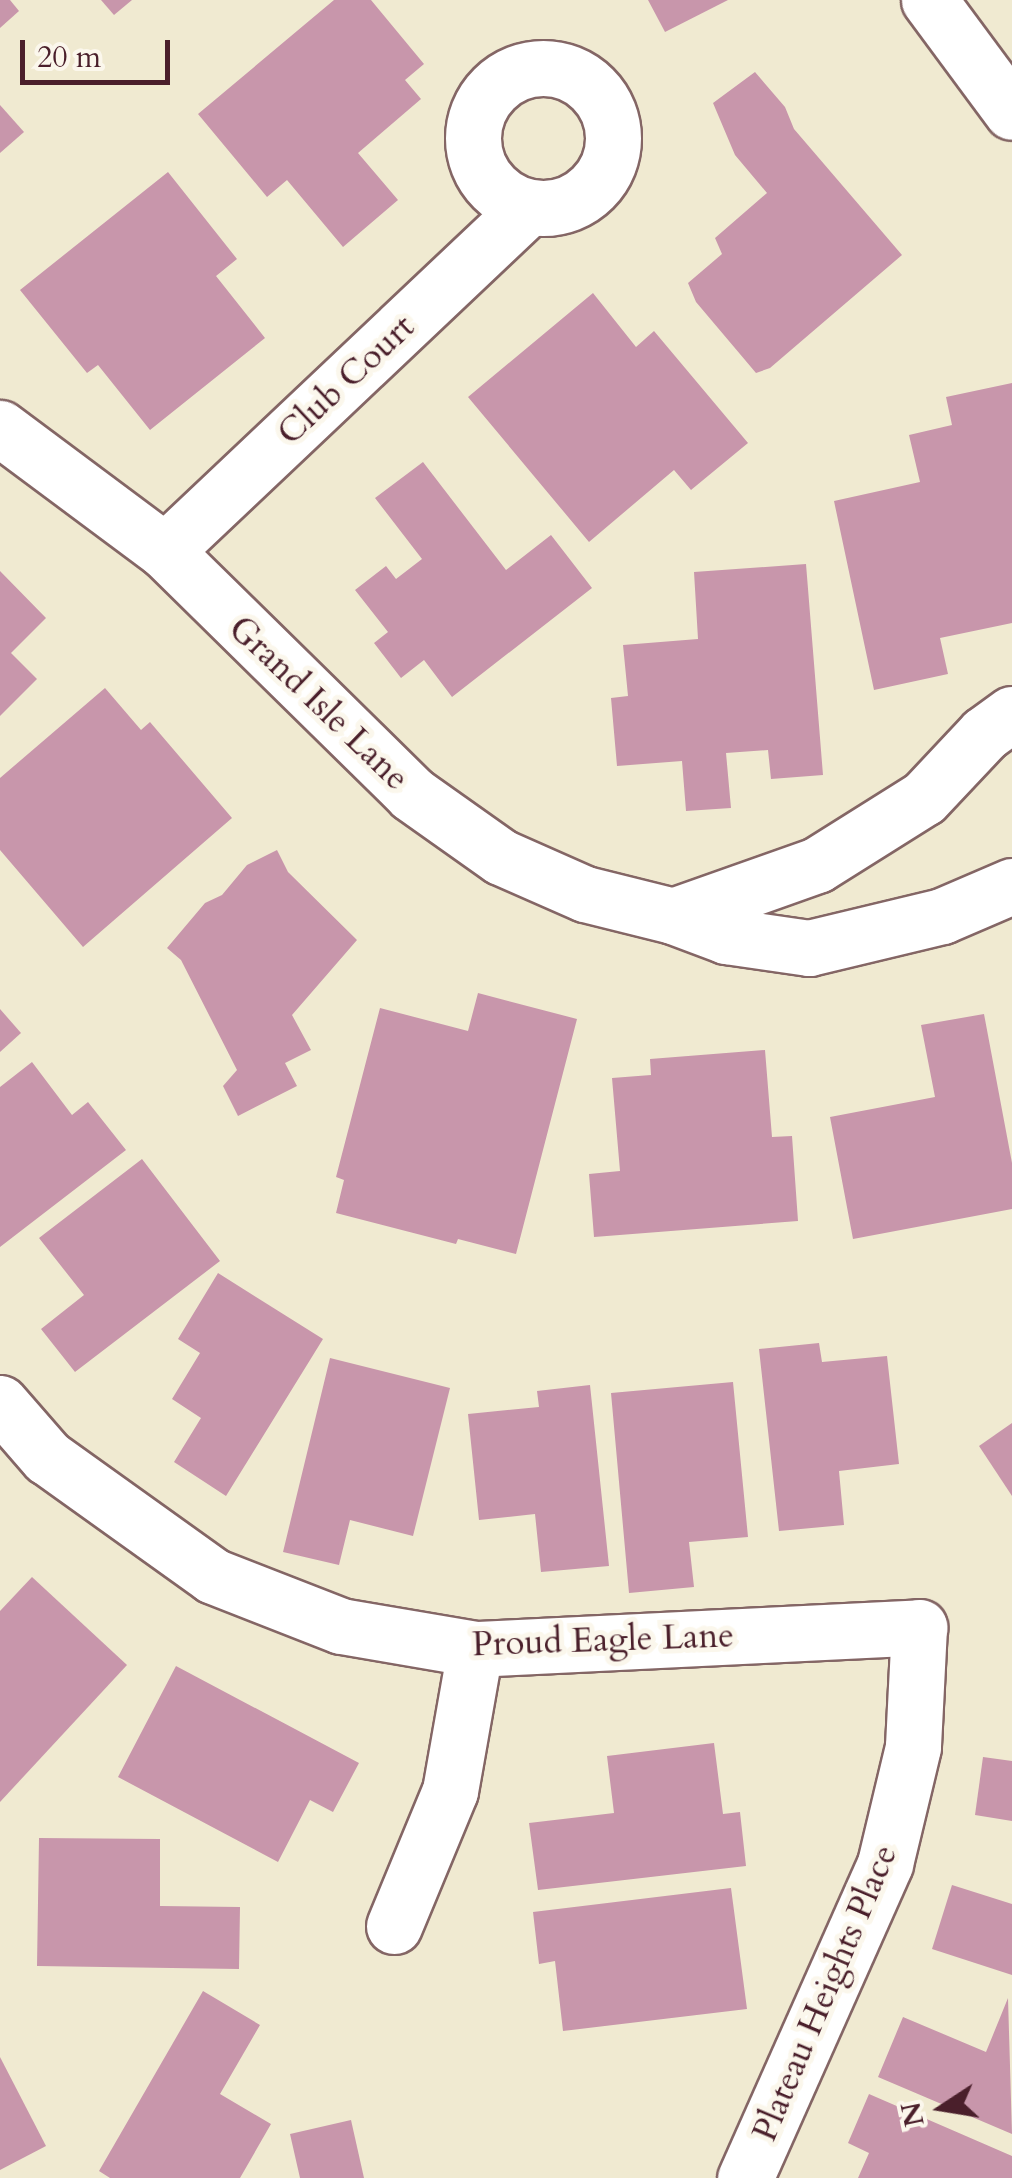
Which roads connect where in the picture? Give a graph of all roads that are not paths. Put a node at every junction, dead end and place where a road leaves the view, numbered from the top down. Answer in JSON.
{"nodes":[{"id":1,"x":928,"y":0,"type":"edge"},
{"id":2,"x":1012,"y":112,"type":"edge"},
{"id":3,"x":528,"y":208,"type":"dead end"},
{"id":4,"x":0,"y":428,"type":"edge"},
{"id":5,"x":165,"y":551,"type":"junction"},
{"id":6,"x":1012,"y":714,"type":"edge"},
{"id":7,"x":1012,"y":886,"type":"edge"},
{"id":8,"x":674,"y":916,"type":"junction"},
{"id":9,"x":0,"y":1403,"type":"edge"},
{"id":10,"x":920,"y":1627,"type":"joint"},
{"id":11,"x":474,"y":1649,"type":"junction"},
{"id":12,"x":394,"y":1926,"type":"dead end"},
{"id":13,"x":745,"y":2178,"type":"edge"}],
"edges":[{"from":1,"to":2,"type":"street"},
{"from":3,"to":5,"type":"street","name":"Club Court"},
{"from":4,"to":5,"type":"street","name":"Grand Isle Lane"},
{"from":5,"to":8,"type":"street","name":"Grand Isle Lane"},
{"from":6,"to":8,"type":"street"},
{"from":7,"to":8,"type":"street","name":"Grand Isle Lane"},
{"from":9,"to":11,"type":"street","name":"Proud Eagle Lane"},
{"from":10,"to":11,"type":"street","name":"Proud Eagle Lane"},
{"from":10,"to":13,"type":"street","name":"Plateau Heights Place"},
{"from":11,"to":12,"type":"street"}]}
